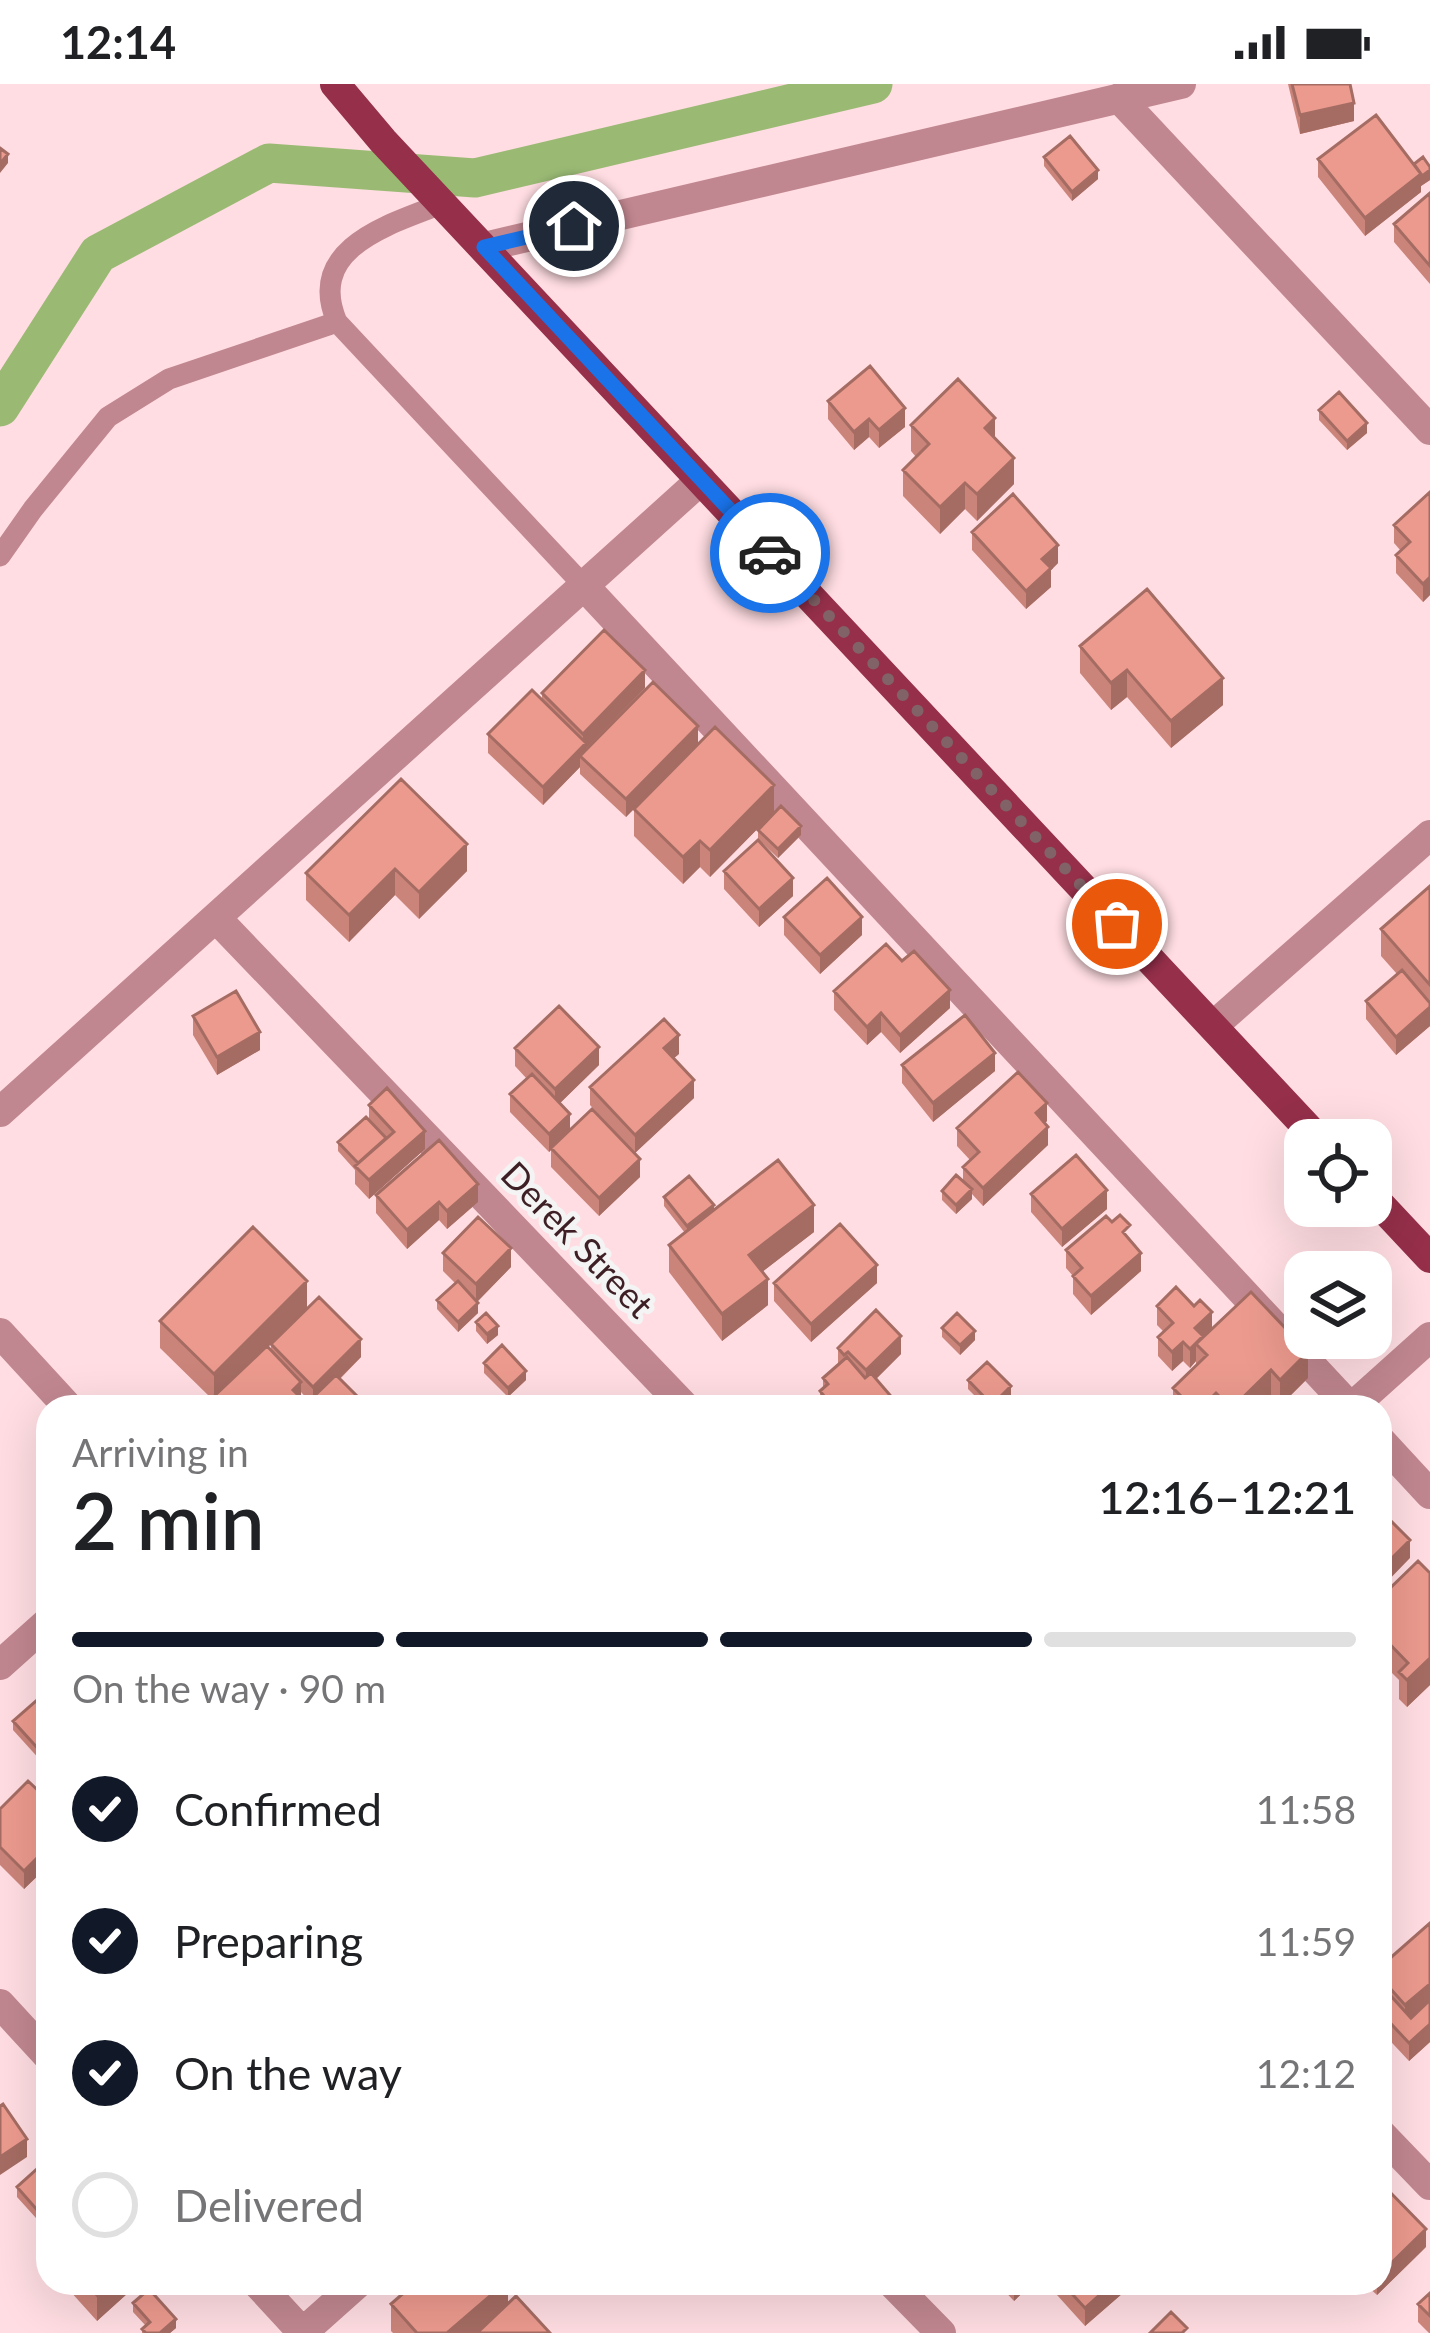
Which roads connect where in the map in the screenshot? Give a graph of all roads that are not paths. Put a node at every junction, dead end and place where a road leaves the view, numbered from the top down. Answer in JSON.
{"nodes":[{"id":1,"x":335,"y":84,"type":"edge"},
{"id":2,"x":1181,"y":84,"type":"edge"},
{"id":3,"x":1119,"y":98,"type":"junction"},
{"id":4,"x":436,"y":196,"type":"junction"},
{"id":5,"x":484,"y":247,"type":"junction"},
{"id":6,"x":337,"y":322,"type":"junction"},
{"id":7,"x":1430,"y":430,"type":"edge"},
{"id":8,"x":701,"y":480,"type":"junction"},
{"id":9,"x":0,"y":556,"type":"edge"},
{"id":10,"x":586,"y":587,"type":"junction"},
{"id":11,"x":1430,"y":835,"type":"edge"},
{"id":12,"x":216,"y":918,"type":"junction"},
{"id":13,"x":1213,"y":1026,"type":"junction"},
{"id":14,"x":0,"y":1112,"type":"edge"},
{"id":15,"x":1299,"y":1119,"type":"edge"},
{"id":16,"x":1392,"y":1217,"type":"edge"},
{"id":17,"x":1430,"y":1258,"type":"edge"},
{"id":18,"x":0,"y":1333,"type":"edge"},
{"id":19,"x":1430,"y":1337,"type":"edge"},
{"id":20,"x":57,"y":1395,"type":"edge"},
{"id":21,"x":673,"y":1395,"type":"edge"},
{"id":22,"x":1340,"y":1395,"type":"edge"},
{"id":23,"x":1365,"y":1395,"type":"edge"},
{"id":24,"x":1392,"y":1453,"type":"edge"},
{"id":25,"x":1430,"y":1493,"type":"edge"},
{"id":26,"x":36,"y":1633,"type":"edge"},
{"id":27,"x":0,"y":1665,"type":"edge"},
{"id":28,"x":0,"y":2004,"type":"edge"},
{"id":29,"x":36,"y":2043,"type":"edge"},
{"id":30,"x":1392,"y":2145,"type":"edge"},
{"id":31,"x":1430,"y":2185,"type":"edge"},
{"id":32,"x":268,"y":2295,"type":"edge"},
{"id":33,"x":345,"y":2295,"type":"edge"},
{"id":34,"x":904,"y":2295,"type":"edge"},
{"id":35,"x":302,"y":2333,"type":"edge"},
{"id":36,"x":940,"y":2333,"type":"edge"}],
"edges":[{"from":1,"to":4,"type":"main road"},
{"from":2,"to":3,"type":"street"},
{"from":3,"to":5,"type":"street"},
{"from":3,"to":7,"type":"street"},
{"from":4,"to":5,"type":"main road"},
{"from":4,"to":6,"type":"lane"},
{"from":5,"to":8,"type":"main road"},
{"from":6,"to":9,"type":"lane"},
{"from":6,"to":10,"type":"lane"},
{"from":8,"to":10,"type":"street"},
{"from":8,"to":13,"type":"main road"},
{"from":10,"to":12,"type":"street"},
{"from":10,"to":22,"type":"street"},
{"from":11,"to":13,"type":"street"},
{"from":12,"to":14,"type":"street"},
{"from":12,"to":21,"type":"street","name":"Derek Street"},
{"from":13,"to":15,"type":"main road"},
{"from":16,"to":17,"type":"main road"},
{"from":18,"to":20,"type":"street"},
{"from":19,"to":23,"type":"street"},
{"from":24,"to":25,"type":"street"},
{"from":26,"to":27,"type":"street"},
{"from":28,"to":29,"type":"street"},
{"from":30,"to":31,"type":"street"},
{"from":32,"to":35,"type":"street"},
{"from":33,"to":35,"type":"street"},
{"from":34,"to":36,"type":"street"}]}
